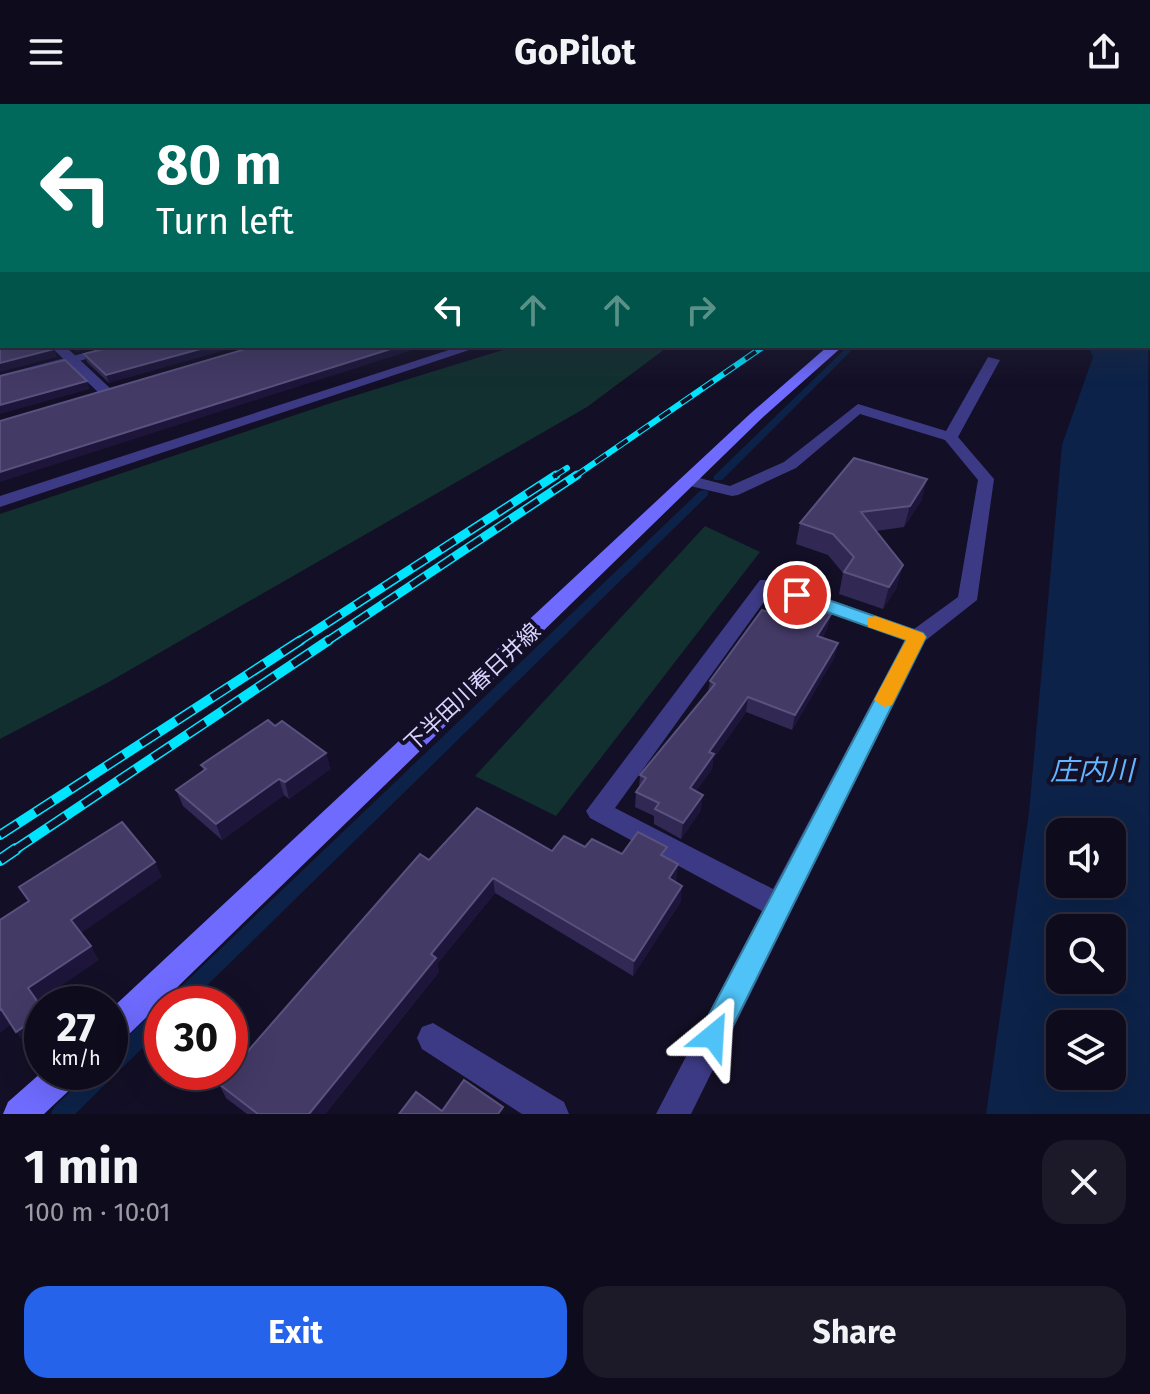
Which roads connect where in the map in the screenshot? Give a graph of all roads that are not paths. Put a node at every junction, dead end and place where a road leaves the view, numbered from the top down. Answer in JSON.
{"nodes":[{"id":1,"x":59,"y":348,"type":"edge"},
{"id":2,"x":119,"y":348,"type":"edge"},
{"id":3,"x":468,"y":348,"type":"edge"},
{"id":4,"x":834,"y":348,"type":"edge"},
{"id":5,"x":993,"y":360,"type":"dead end"},
{"id":6,"x":71,"y":361,"type":"junction"},
{"id":7,"x":0,"y":379,"type":"edge"},
{"id":8,"x":105,"y":392,"type":"edge"},
{"id":9,"x":950,"y":437,"type":"junction"},
{"id":10,"x":692,"y":481,"type":"junction"},
{"id":11,"x":0,"y":502,"type":"edge"},
{"id":12,"x":917,"y":637,"type":"junction"},
{"id":13,"x":779,"y":906,"type":"junction"},
{"id":14,"x":128,"y":1014,"type":"edge"},
{"id":15,"x":433,"y":1038,"type":"dead end"},
{"id":16,"x":46,"y":1090,"type":"edge"},
{"id":17,"x":20,"y":1114,"type":"edge"},
{"id":18,"x":552,"y":1114,"type":"edge"},
{"id":19,"x":673,"y":1114,"type":"edge"}],
"edges":[{"from":1,"to":6,"type":"street"},
{"from":2,"to":6,"type":"street"},
{"from":3,"to":11,"type":"street"},
{"from":4,"to":10,"type":"main road","name":"下半田川春日井線"},
{"from":5,"to":9,"type":"street"},
{"from":6,"to":7,"type":"street"},
{"from":6,"to":8,"type":"street"},
{"from":9,"to":10,"type":"street"},
{"from":9,"to":12,"type":"street"},
{"from":10,"to":14,"type":"main road","name":"下半田川春日井線"},
{"from":12,"to":13,"type":"street"},
{"from":12,"to":13,"type":"street"},
{"from":13,"to":19,"type":"street"},
{"from":15,"to":18,"type":"street"},
{"from":16,"to":17,"type":"main road"}]}
